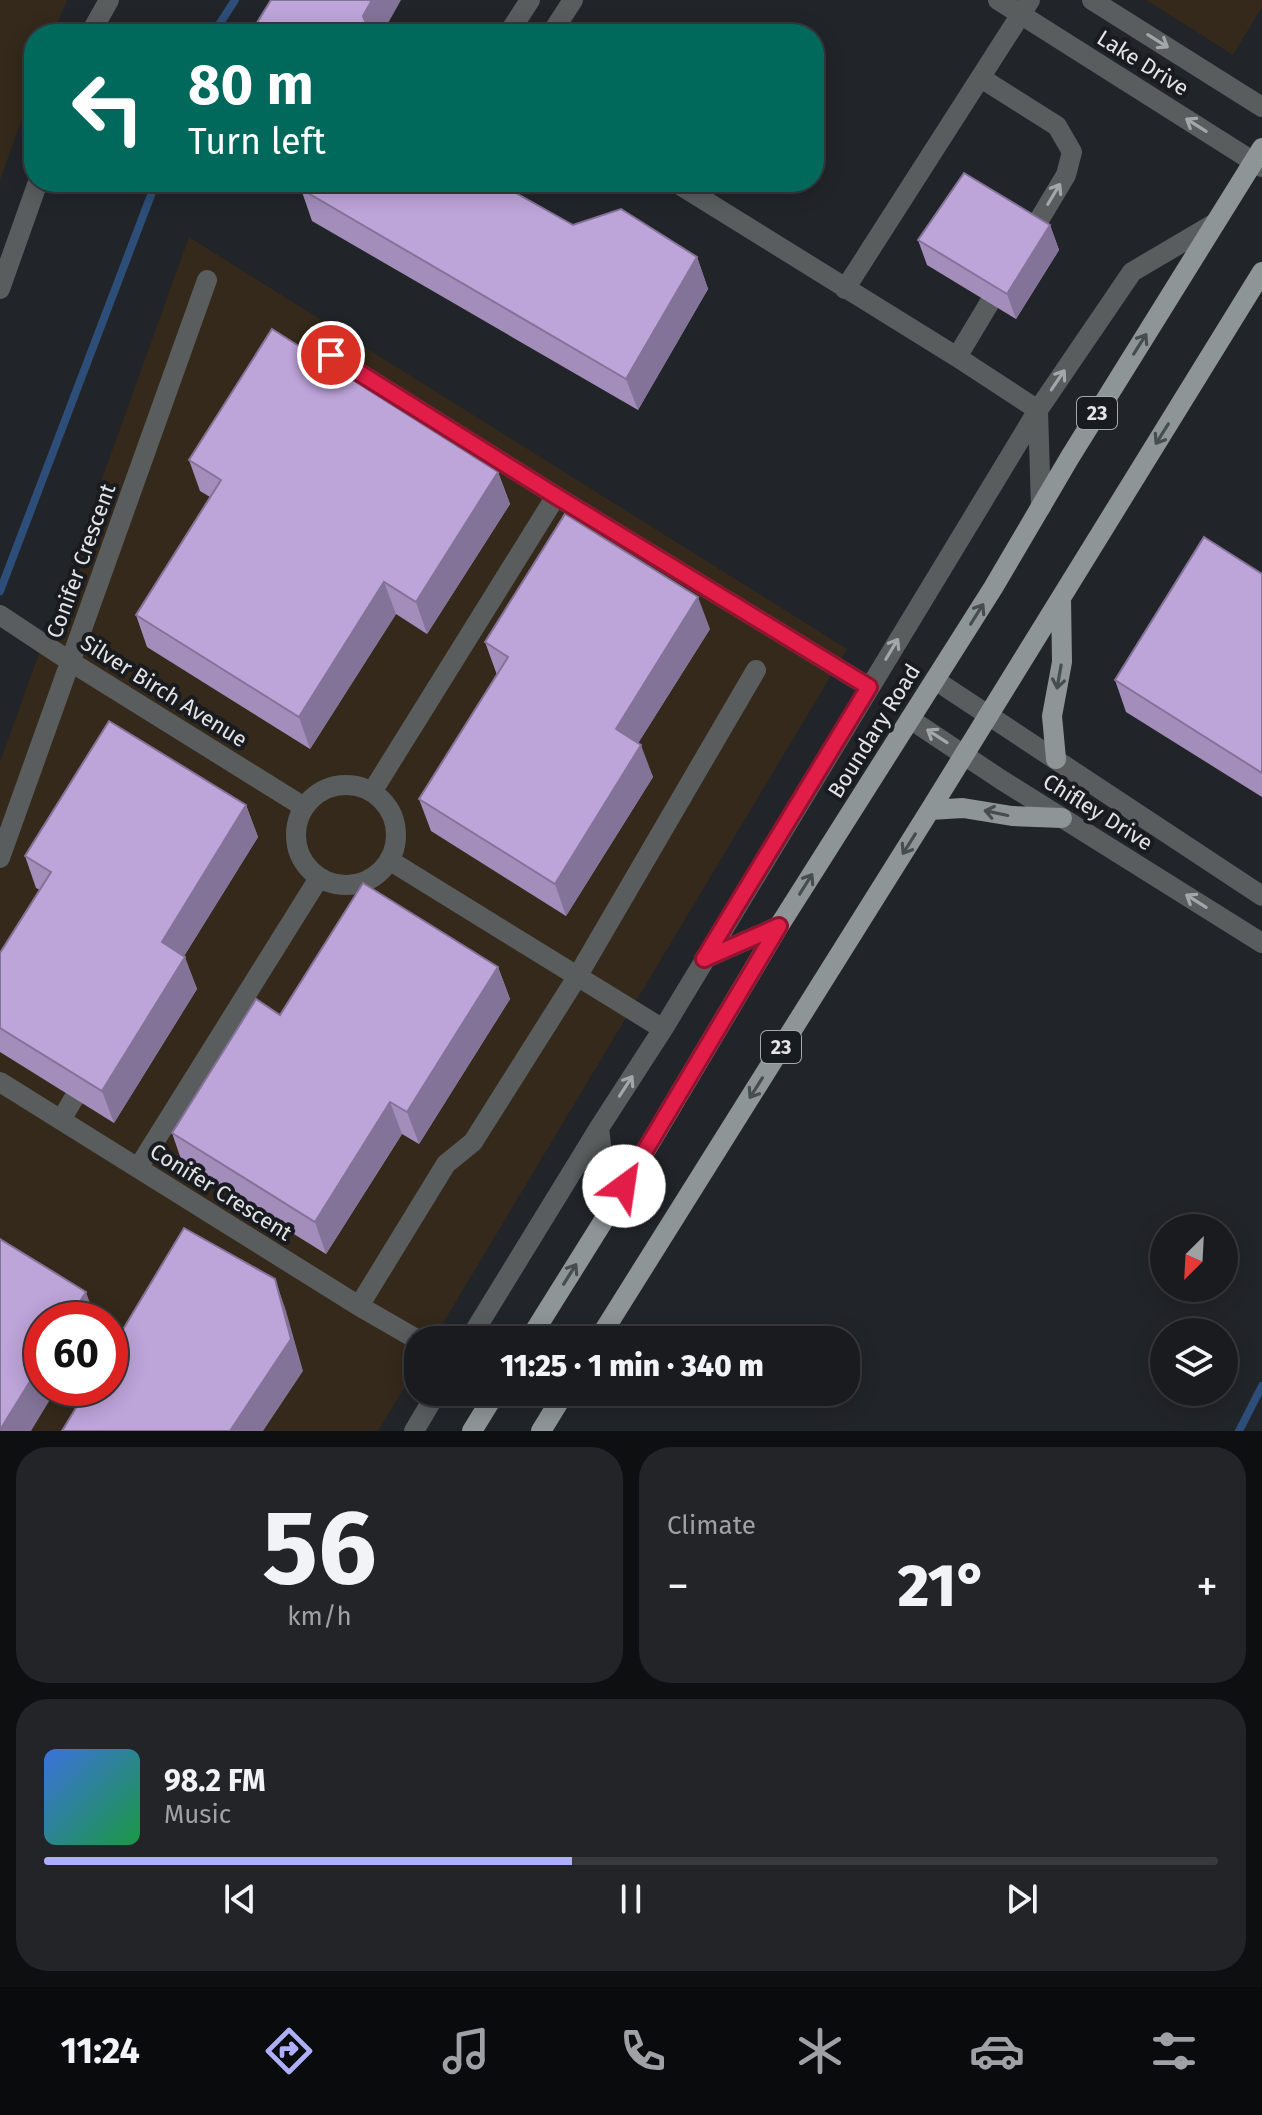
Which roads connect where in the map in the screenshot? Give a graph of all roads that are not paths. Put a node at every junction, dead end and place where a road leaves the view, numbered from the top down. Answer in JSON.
{"nodes":[{"id":1,"x":109,"y":0,"type":"edge"},
{"id":2,"x":530,"y":0,"type":"edge"},
{"id":3,"x":573,"y":0,"type":"edge"},
{"id":4,"x":998,"y":0,"type":"edge"},
{"id":5,"x":1092,"y":0,"type":"edge"},
{"id":6,"x":1025,"y":7,"type":"edge"},
{"id":7,"x":96,"y":24,"type":"edge"},
{"id":8,"x":514,"y":24,"type":"edge"},
{"id":9,"x":557,"y":24,"type":"edge"},
{"id":10,"x":981,"y":78,"type":"junction"},
{"id":11,"x":1262,"y":107,"type":"edge"},
{"id":12,"x":1259,"y":159,"type":"edge"},
{"id":13,"x":34,"y":192,"type":"edge"},
{"id":14,"x":691,"y":192,"type":"edge"},
{"id":15,"x":1215,"y":223,"type":"junction"},
{"id":16,"x":1262,"y":272,"type":"edge"},
{"id":17,"x":2,"y":275,"type":"edge"},
{"id":18,"x":207,"y":280,"type":"dead end"},
{"id":19,"x":845,"y":289,"type":"junction"},
{"id":20,"x":331,"y":355,"type":"dead end"},
{"id":21,"x":957,"y":357,"type":"junction"},
{"id":22,"x":1038,"y":410,"type":"junction"},
{"id":23,"x":556,"y":496,"type":"junction"},
{"id":24,"x":1041,"y":507,"type":"junction"},
{"id":25,"x":1061,"y":599,"type":"junction"},
{"id":26,"x":0,"y":615,"type":"edge"},
{"id":27,"x":71,"y":662,"type":"junction"},
{"id":28,"x":756,"y":670,"type":"dead end"},
{"id":29,"x":935,"y":680,"type":"junction"},
{"id":30,"x":869,"y":687,"type":"junction"},
{"id":31,"x":989,"y":715,"type":"junction"},
{"id":32,"x":910,"y":719,"type":"junction"},
{"id":33,"x":964,"y":754,"type":"junction"},
{"id":34,"x":1056,"y":759,"type":"junction"},
{"id":35,"x":372,"y":792,"type":"junction"},
{"id":36,"x":304,"y":807,"type":"junction"},
{"id":37,"x":930,"y":810,"type":"junction"},
{"id":38,"x":1062,"y":818,"type":"junction"},
{"id":39,"x":0,"y":858,"type":"edge"},
{"id":40,"x":389,"y":860,"type":"junction"},
{"id":41,"x":319,"y":878,"type":"junction"},
{"id":42,"x":1262,"y":896,"type":"edge"},
{"id":43,"x":779,"y":926,"type":"junction"},
{"id":44,"x":1262,"y":943,"type":"edge"},
{"id":45,"x":704,"y":959,"type":"junction"},
{"id":46,"x":577,"y":977,"type":"junction"},
{"id":47,"x":663,"y":1029,"type":"junction"},
{"id":48,"x":0,"y":1082,"type":"edge"},
{"id":49,"x":74,"y":1098,"type":"edge"},
{"id":50,"x":61,"y":1120,"type":"junction"},
{"id":51,"x":599,"y":1128,"type":"junction"},
{"id":52,"x":138,"y":1168,"type":"junction"},
{"id":53,"x":609,"y":1212,"type":"junction"},
{"id":54,"x":359,"y":1306,"type":"junction"},
{"id":55,"x":478,"y":1326,"type":"edge"},
{"id":56,"x":538,"y":1326,"type":"edge"},
{"id":57,"x":607,"y":1326,"type":"edge"},
{"id":58,"x":404,"y":1332,"type":"edge"},
{"id":59,"x":429,"y":1406,"type":"edge"},
{"id":60,"x":487,"y":1406,"type":"edge"},
{"id":61,"x":556,"y":1406,"type":"edge"},
{"id":62,"x":414,"y":1431,"type":"edge"},
{"id":63,"x":472,"y":1431,"type":"edge"},
{"id":64,"x":541,"y":1431,"type":"edge"}],
"edges":[{"from":1,"to":7,"type":"street"},
{"from":2,"to":8,"type":"street"},
{"from":3,"to":9,"type":"street"},
{"from":4,"to":6,"type":"street","name":"Lake Drive"},
{"from":5,"to":11,"type":"street","name":"Lake Drive","one_way":true},
{"from":6,"to":10,"type":"street"},
{"from":12,"to":6,"type":"street","name":"Lake Drive","one_way":true},
{"from":10,"to":19,"type":"street"},
{"from":21,"to":10,"type":"street","one_way":true},
{"from":12,"to":15,"type":"main road","name":"Boundary Road","number":"23"},
{"from":13,"to":17,"type":"street"},
{"from":14,"to":19,"type":"street"},
{"from":22,"to":15,"type":"street","one_way":true},
{"from":24,"to":15,"type":"main road","name":"Boundary Road","number":"23","one_way":true},
{"from":16,"to":25,"type":"main road","number":"23","one_way":true},
{"from":18,"to":27,"type":"street","name":"Conifer Crescent"},
{"from":19,"to":21,"type":"street"},
{"from":20,"to":23,"type":"street"},
{"from":21,"to":22,"type":"street"},
{"from":22,"to":24,"type":"street"},
{"from":30,"to":22,"type":"street","one_way":true},
{"from":23,"to":30,"type":"street"},
{"from":23,"to":35,"type":"street"},
{"from":29,"to":24,"type":"main road","name":"Boundary Road","number":"23","one_way":true},
{"from":25,"to":31,"type":"main road","number":"23"},
{"from":25,"to":34,"type":"main road","one_way":true},
{"from":26,"to":27,"type":"street","name":"Silver Birch Avenue"},
{"from":27,"to":36,"type":"street","name":"Silver Birch Avenue"},
{"from":27,"to":39,"type":"street","name":"Conifer Crescent"},
{"from":28,"to":46,"type":"street"},
{"from":29,"to":31,"type":"street","name":"Chifley Drive"},
{"from":29,"to":32,"type":"main road","name":"Boundary Road","number":"23"},
{"from":30,"to":45,"type":"street"},
{"from":31,"to":33,"type":"main road","number":"23"},
{"from":31,"to":34,"type":"street","name":"Chifley Drive"},
{"from":33,"to":32,"type":"street","name":"Chifley Drive","one_way":true},
{"from":43,"to":32,"type":"main road","name":"Boundary Road","number":"23","one_way":true},
{"from":33,"to":37,"type":"main road","number":"23"},
{"from":33,"to":38,"type":"street","name":"Chifley Drive"},
{"from":34,"to":42,"type":"street","name":"Chifley Drive"},
{"from":35,"to":36,"type":"street"},
{"from":35,"to":40,"type":"street"},
{"from":36,"to":41,"type":"street"},
{"from":38,"to":37,"type":"main road","one_way":true},
{"from":37,"to":57,"type":"main road","number":"23","one_way":true},
{"from":44,"to":38,"type":"street","name":"Chifley Drive","one_way":true},
{"from":40,"to":41,"type":"street"},
{"from":40,"to":46,"type":"street"},
{"from":41,"to":52,"type":"street"},
{"from":43,"to":45,"type":"street"},
{"from":43,"to":53,"type":"main road","name":"Boundary Road","number":"23"},
{"from":45,"to":47,"type":"street"},
{"from":46,"to":47,"type":"street"},
{"from":46,"to":54,"type":"street"},
{"from":51,"to":47,"type":"street","one_way":true},
{"from":48,"to":50,"type":"street","name":"Conifer Crescent"},
{"from":49,"to":50,"type":"street"},
{"from":50,"to":52,"type":"street","name":"Conifer Crescent"},
{"from":51,"to":53,"type":"street"},
{"from":51,"to":55,"type":"street"},
{"from":52,"to":54,"type":"street","name":"Conifer Crescent"},
{"from":56,"to":53,"type":"main road","name":"Boundary Road","number":"23","one_way":true},
{"from":54,"to":58,"type":"street","name":"Conifer Crescent"},
{"from":59,"to":62,"type":"street"},
{"from":60,"to":63,"type":"main road"},
{"from":61,"to":64,"type":"main road"}]}
